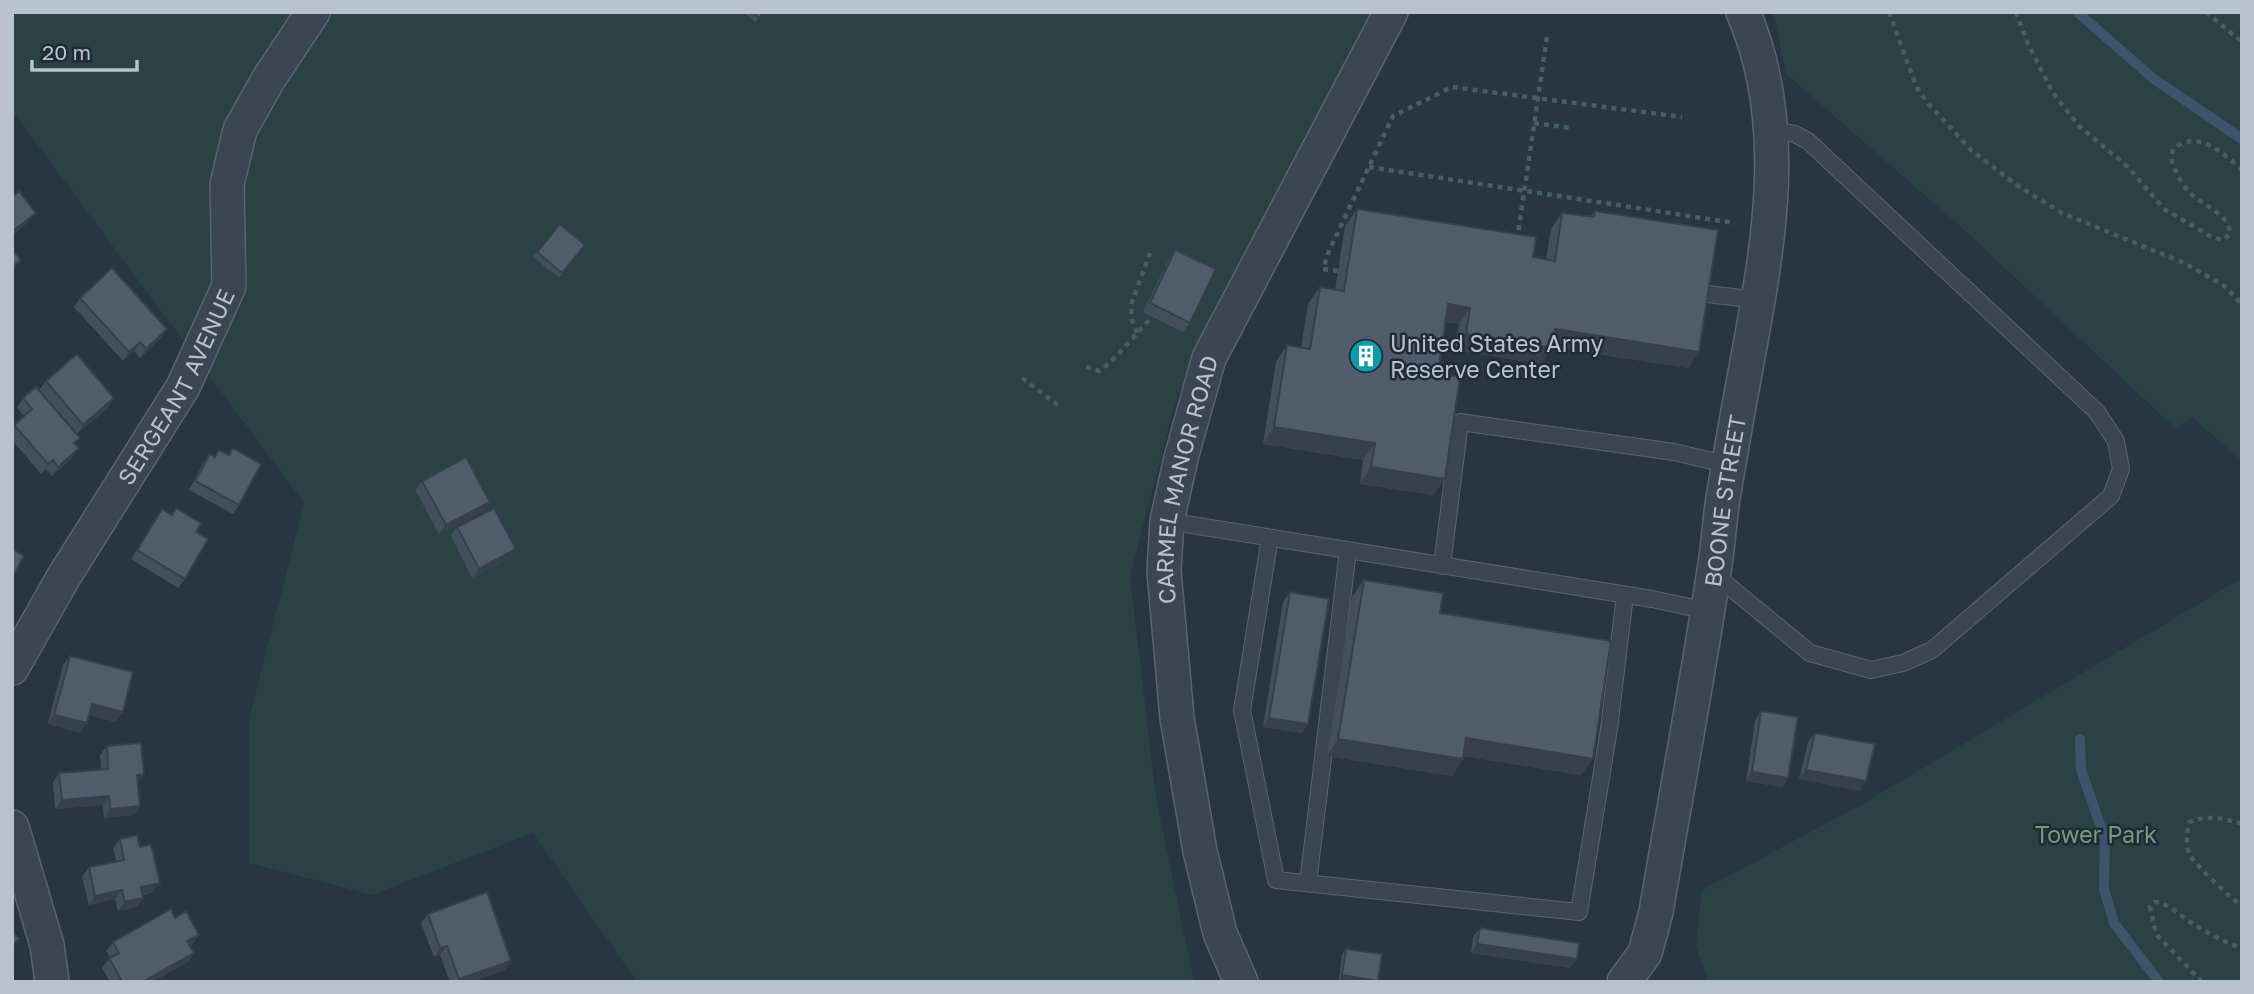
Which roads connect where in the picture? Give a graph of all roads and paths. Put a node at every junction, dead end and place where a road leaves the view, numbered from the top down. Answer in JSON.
{"nodes":[{"id":1,"x":313,"y":12,"type":"edge"},
{"id":2,"x":1391,"y":12,"type":"edge"},
{"id":3,"x":1744,"y":12,"type":"edge"},
{"id":4,"x":1889,"y":12,"type":"edge"},
{"id":5,"x":2016,"y":12,"type":"edge"},
{"id":6,"x":2206,"y":12,"type":"edge"},
{"id":7,"x":1547,"y":37,"type":"dead end"},
{"id":8,"x":2242,"y":42,"type":"edge"},
{"id":9,"x":1537,"y":98,"type":"junction"},
{"id":10,"x":1682,"y":117,"type":"dead end"},
{"id":11,"x":1534,"y":123,"type":"junction"},
{"id":12,"x":1571,"y":128,"type":"dead end"},
{"id":13,"x":1771,"y":129,"type":"junction"},
{"id":14,"x":1369,"y":167,"type":"junction"},
{"id":15,"x":2242,"y":170,"type":"edge"},
{"id":16,"x":1524,"y":191,"type":"junction"},
{"id":17,"x":1769,"y":229,"type":"junction"},
{"id":18,"x":1150,"y":253,"type":"dead end"},
{"id":19,"x":1515,"y":253,"type":"edge"},
{"id":20,"x":1338,"y":271,"type":"dead end"},
{"id":21,"x":1699,"y":293,"type":"edge"},
{"id":22,"x":1758,"y":300,"type":"junction"},
{"id":23,"x":2242,"y":304,"type":"edge"},
{"id":24,"x":1152,"y":317,"type":"edge"},
{"id":25,"x":1137,"y":333,"type":"junction"},
{"id":26,"x":1086,"y":367,"type":"dead end"},
{"id":27,"x":1022,"y":378,"type":"dead end"},
{"id":28,"x":1059,"y":406,"type":"dead end"},
{"id":29,"x":1729,"y":465,"type":"junction"},
{"id":30,"x":1167,"y":521,"type":"junction"},
{"id":31,"x":1270,"y":538,"type":"junction"},
{"id":32,"x":1348,"y":550,"type":"junction"},
{"id":33,"x":1441,"y":566,"type":"junction"},
{"id":34,"x":1714,"y":574,"type":"junction"},
{"id":35,"x":1625,"y":595,"type":"junction"},
{"id":36,"x":1708,"y":611,"type":"junction"},
{"id":37,"x":12,"y":668,"type":"edge"},
{"id":38,"x":2242,"y":824,"type":"edge"},
{"id":39,"x":12,"y":827,"type":"edge"},
{"id":40,"x":1308,"y":883,"type":"junction"},
{"id":41,"x":2242,"y":906,"type":"edge"},
{"id":42,"x":2242,"y":948,"type":"edge"},
{"id":43,"x":52,"y":982,"type":"edge"},
{"id":44,"x":1241,"y":982,"type":"edge"},
{"id":45,"x":1624,"y":982,"type":"edge"},
{"id":46,"x":2202,"y":982,"type":"edge"}],
"edges":[{"from":1,"to":37,"type":"street","name":"SERGEANT AVENUE"},
{"from":2,"to":30,"type":"street","name":"CARMEL MANOR ROAD"},
{"from":3,"to":13,"type":"street","name":"BOONE STREET"},
{"from":4,"to":23,"type":"path"},
{"from":5,"to":15,"type":"path"},
{"from":6,"to":8,"type":"path"},
{"from":7,"to":9,"type":"path"},
{"from":9,"to":10,"type":"path"},
{"from":9,"to":11,"type":"path"},
{"from":9,"to":14,"type":"path"},
{"from":11,"to":12,"type":"path"},
{"from":11,"to":16,"type":"path"},
{"from":13,"to":17,"type":"street","name":"BOONE STREET"},
{"from":13,"to":34,"type":"lane"},
{"from":14,"to":16,"type":"path"},
{"from":14,"to":20,"type":"path"},
{"from":16,"to":17,"type":"path"},
{"from":16,"to":19,"type":"path"},
{"from":17,"to":22,"type":"street","name":"BOONE STREET"},
{"from":18,"to":25,"type":"path"},
{"from":21,"to":22,"type":"lane"},
{"from":22,"to":29,"type":"street","name":"BOONE STREET"},
{"from":24,"to":25,"type":"path"},
{"from":25,"to":26,"type":"path"},
{"from":27,"to":28,"type":"path"},
{"from":29,"to":33,"type":"lane"},
{"from":29,"to":34,"type":"street","name":"BOONE STREET"},
{"from":30,"to":31,"type":"lane"},
{"from":30,"to":44,"type":"street","name":"CARMEL MANOR ROAD"},
{"from":31,"to":32,"type":"lane"},
{"from":31,"to":40,"type":"lane"},
{"from":32,"to":33,"type":"lane"},
{"from":32,"to":40,"type":"lane"},
{"from":33,"to":35,"type":"lane"},
{"from":34,"to":36,"type":"street","name":"BOONE STREET"},
{"from":35,"to":36,"type":"lane"},
{"from":35,"to":40,"type":"lane"},
{"from":36,"to":45,"type":"street","name":"BOONE STREET"},
{"from":38,"to":41,"type":"path"},
{"from":39,"to":43,"type":"street"},
{"from":42,"to":46,"type":"path"}]}
